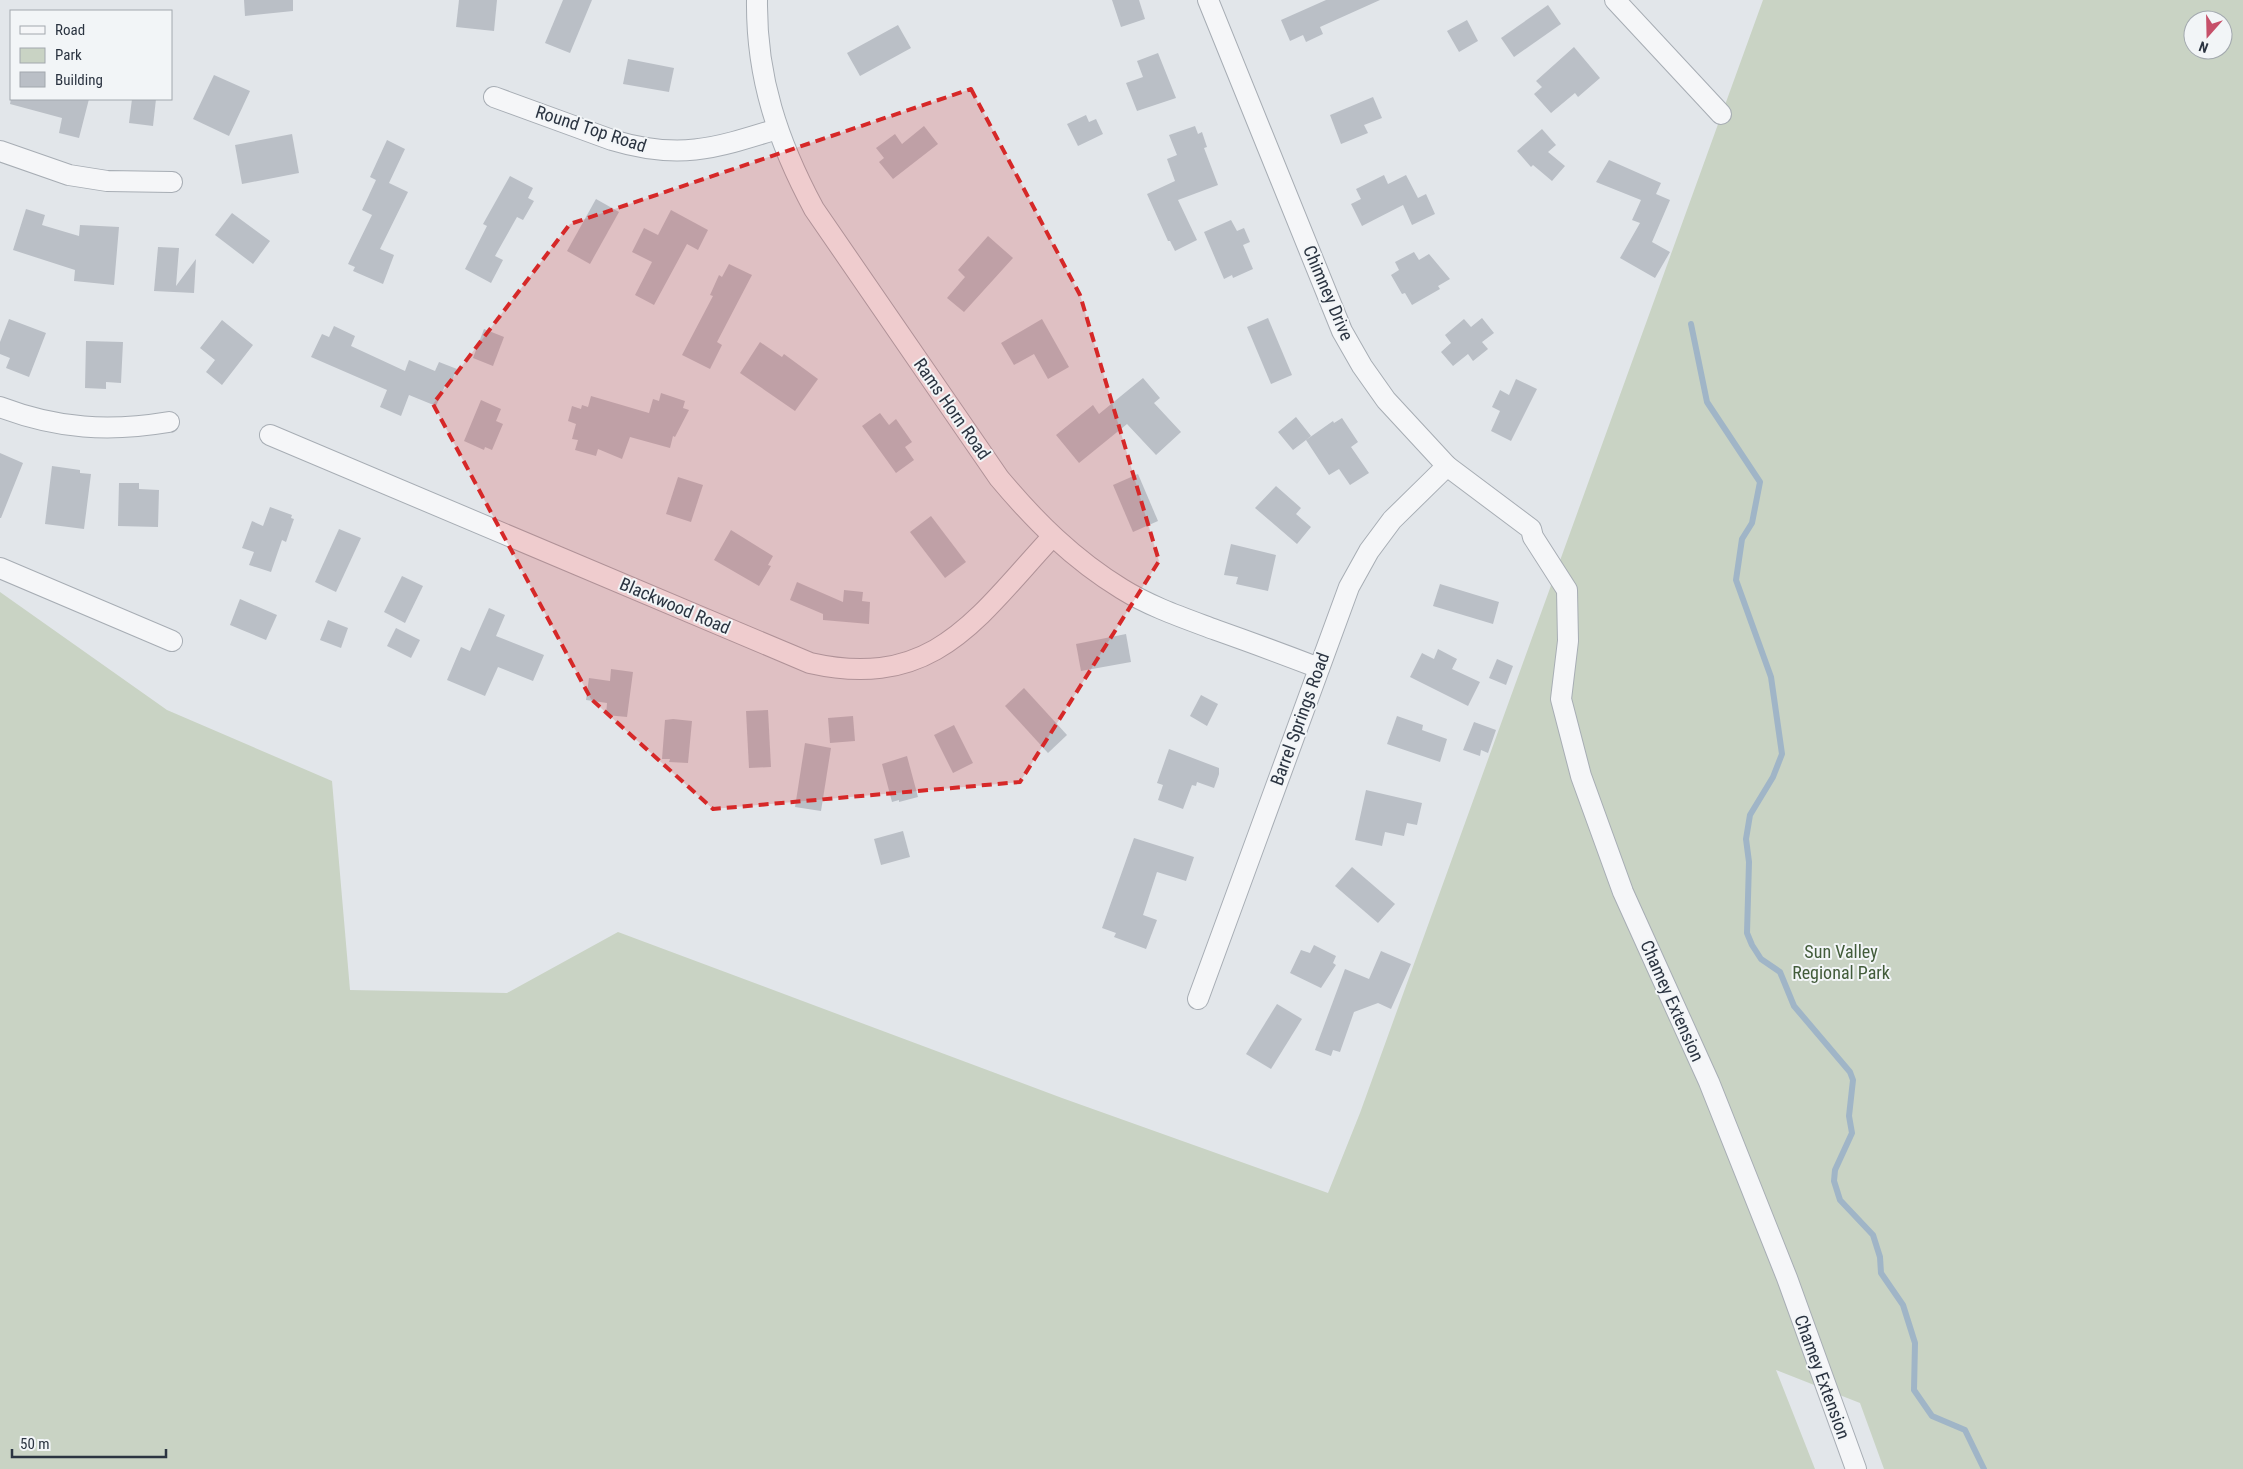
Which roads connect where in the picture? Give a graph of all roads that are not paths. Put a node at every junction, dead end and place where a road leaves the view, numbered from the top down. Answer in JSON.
{"nodes":[{"id":1,"x":757,"y":0,"type":"edge"},
{"id":2,"x":1208,"y":0,"type":"edge"},
{"id":3,"x":1615,"y":0,"type":"edge"},
{"id":4,"x":494,"y":97,"type":"dead end"},
{"id":5,"x":1721,"y":114,"type":"dead end"},
{"id":6,"x":777,"y":129,"type":"junction"},
{"id":7,"x":0,"y":151,"type":"edge"},
{"id":8,"x":172,"y":182,"type":"dead end"},
{"id":9,"x":0,"y":407,"type":"edge"},
{"id":10,"x":170,"y":422,"type":"dead end"},
{"id":11,"x":270,"y":435,"type":"dead end"},
{"id":12,"x":1447,"y":466,"type":"junction"},
{"id":13,"x":1531,"y":529,"type":"joint"},
{"id":14,"x":1052,"y":536,"type":"junction"},
{"id":15,"x":0,"y":568,"type":"edge"},
{"id":16,"x":172,"y":641,"type":"dead end"},
{"id":17,"x":1319,"y":668,"type":"junction"},
{"id":18,"x":1198,"y":999,"type":"dead end"},
{"id":19,"x":1856,"y":1469,"type":"edge"}],
"edges":[{"from":1,"to":6,"type":"street","name":"Rams Horn Road"},
{"from":2,"to":12,"type":"street","name":"Chimney Drive"},
{"from":3,"to":5,"type":"street"},
{"from":4,"to":6,"type":"street","name":"Round Top Road"},
{"from":6,"to":14,"type":"street","name":"Rams Horn Road"},
{"from":7,"to":8,"type":"street"},
{"from":9,"to":10,"type":"street"},
{"from":11,"to":14,"type":"street","name":"Blackwood Road"},
{"from":12,"to":13,"type":"street","name":"Chimney Drive"},
{"from":12,"to":17,"type":"street","name":"Barrel Springs Road"},
{"from":13,"to":19,"type":"street","name":"Chamey Extension"},
{"from":14,"to":17,"type":"street","name":"Rams Horn Road"},
{"from":15,"to":16,"type":"street"},
{"from":17,"to":18,"type":"street","name":"Barrel Springs Road"}]}
